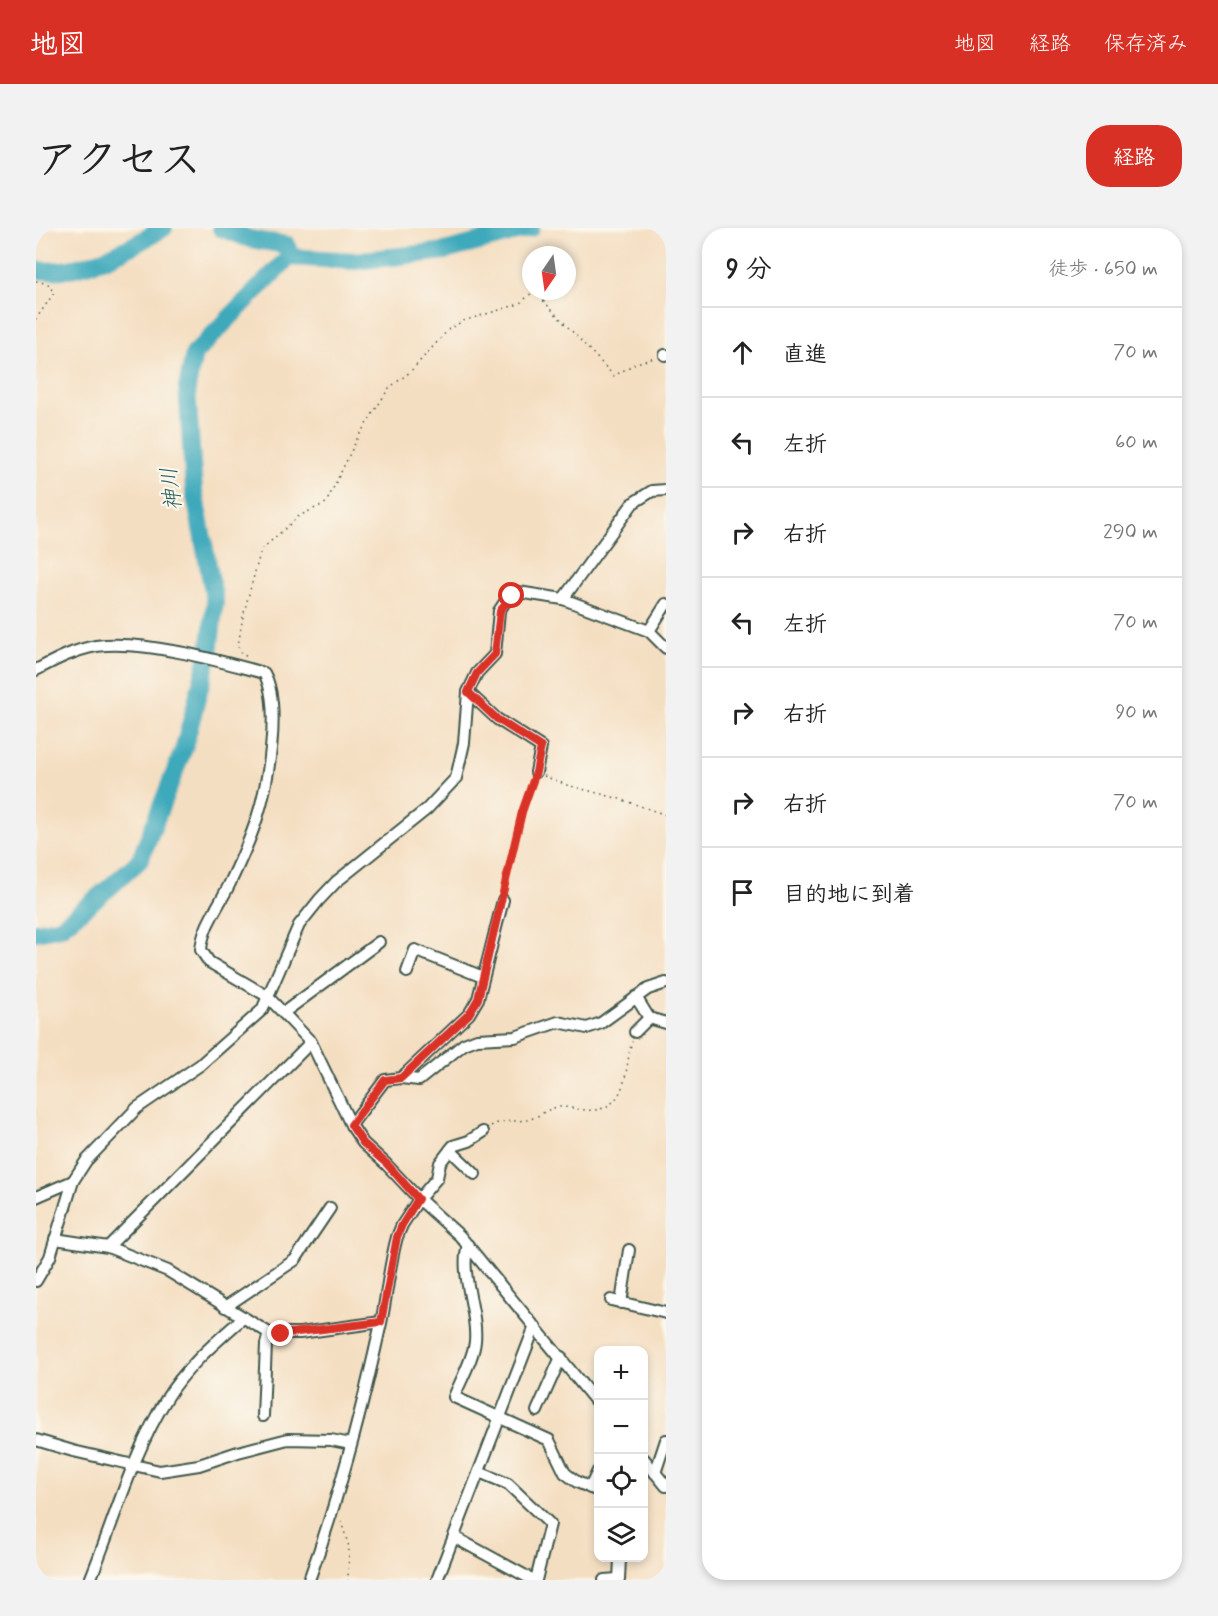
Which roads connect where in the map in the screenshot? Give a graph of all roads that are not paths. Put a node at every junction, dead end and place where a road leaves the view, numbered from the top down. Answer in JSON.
{"nodes":[{"id":1,"x":666,"y":489,"type":"edge"},
{"id":2,"x":564,"y":599,"type":"junction"},
{"id":3,"x":666,"y":604,"type":"edge"},
{"id":4,"x":649,"y":631,"type":"junction"},
{"id":5,"x":666,"y":648,"type":"edge"},
{"id":6,"x":36,"y":670,"type":"edge"},
{"id":7,"x":468,"y":692,"type":"junction"},
{"id":8,"x":536,"y":772,"type":"road end"},
{"id":9,"x":503,"y":900,"type":"road end"},
{"id":10,"x":379,"y":942,"type":"dead end"},
{"id":11,"x":407,"y":972,"type":"dead end"},
{"id":12,"x":483,"y":977,"type":"junction"},
{"id":13,"x":666,"y":983,"type":"edge"},
{"id":14,"x":267,"y":996,"type":"junction"},
{"id":15,"x":636,"y":997,"type":"junction"},
{"id":16,"x":283,"y":1013,"type":"junction"},
{"id":17,"x":649,"y":1018,"type":"junction"},
{"id":18,"x":666,"y":1023,"type":"edge"},
{"id":19,"x":635,"y":1032,"type":"road end"},
{"id":20,"x":311,"y":1042,"type":"junction"},
{"id":21,"x":401,"y":1078,"type":"junction"},
{"id":22,"x":351,"y":1125,"type":"junction"},
{"id":23,"x":483,"y":1132,"type":"road end"},
{"id":24,"x":450,"y":1150,"type":"junction"},
{"id":25,"x":475,"y":1174,"type":"dead end"},
{"id":26,"x":73,"y":1181,"type":"junction"},
{"id":27,"x":36,"y":1197,"type":"edge"},
{"id":28,"x":418,"y":1199,"type":"junction"},
{"id":29,"x":330,"y":1208,"type":"dead end"},
{"id":30,"x":55,"y":1239,"type":"junction"},
{"id":31,"x":468,"y":1245,"type":"junction"},
{"id":32,"x":108,"y":1247,"type":"junction"},
{"id":33,"x":629,"y":1250,"type":"dead end"},
{"id":34,"x":36,"y":1281,"type":"edge"},
{"id":35,"x":225,"y":1307,"type":"junction"},
{"id":36,"x":666,"y":1313,"type":"edge"},
{"id":37,"x":243,"y":1318,"type":"junction"},
{"id":38,"x":381,"y":1322,"type":"junction"},
{"id":39,"x":535,"y":1326,"type":"junction"},
{"id":40,"x":269,"y":1333,"type":"junction"},
{"id":41,"x":561,"y":1358,"type":"junction"},
{"id":42,"x":595,"y":1400,"type":"edge"},
{"id":43,"x":537,"y":1411,"type":"dead end"},
{"id":44,"x":263,"y":1416,"type":"dead end"},
{"id":45,"x":500,"y":1418,"type":"junction"},
{"id":46,"x":36,"y":1440,"type":"edge"},
{"id":47,"x":666,"y":1440,"type":"edge"},
{"id":48,"x":351,"y":1444,"type":"junction"},
{"id":49,"x":648,"y":1464,"type":"edge"},
{"id":50,"x":135,"y":1465,"type":"junction"},
{"id":51,"x":479,"y":1472,"type":"junction"},
{"id":52,"x":655,"y":1473,"type":"junction"},
{"id":53,"x":666,"y":1486,"type":"edge"},
{"id":54,"x":594,"y":1489,"type":"edge"},
{"id":55,"x":454,"y":1537,"type":"junction"},
{"id":56,"x":620,"y":1562,"type":"edge"},
{"id":57,"x":619,"y":1579,"type":"edge"},
{"id":58,"x":90,"y":1580,"type":"edge"},
{"id":59,"x":309,"y":1580,"type":"edge"},
{"id":60,"x":437,"y":1580,"type":"edge"},
{"id":61,"x":535,"y":1580,"type":"edge"},
{"id":62,"x":604,"y":1580,"type":"edge"}],
"edges":[{"from":1,"to":2,"type":"street"},
{"from":2,"to":4,"type":"street"},
{"from":2,"to":7,"type":"street"},
{"from":3,"to":4,"type":"street"},
{"from":4,"to":5,"type":"street"},
{"from":6,"to":14,"type":"street"},
{"from":7,"to":8,"type":"street"},
{"from":7,"to":14,"type":"street"},
{"from":9,"to":12,"type":"street"},
{"from":10,"to":16,"type":"street"},
{"from":11,"to":12,"type":"street"},
{"from":12,"to":21,"type":"street"},
{"from":13,"to":15,"type":"street"},
{"from":14,"to":16,"type":"street"},
{"from":14,"to":26,"type":"street"},
{"from":15,"to":17,"type":"street"},
{"from":15,"to":21,"type":"street"},
{"from":16,"to":20,"type":"street"},
{"from":17,"to":18,"type":"street"},
{"from":17,"to":19,"type":"street"},
{"from":20,"to":22,"type":"street"},
{"from":20,"to":32,"type":"street"},
{"from":21,"to":22,"type":"street"},
{"from":22,"to":28,"type":"street"},
{"from":23,"to":24,"type":"street"},
{"from":24,"to":25,"type":"street"},
{"from":24,"to":28,"type":"street"},
{"from":26,"to":27,"type":"street"},
{"from":26,"to":30,"type":"street"},
{"from":28,"to":31,"type":"street"},
{"from":28,"to":38,"type":"street"},
{"from":29,"to":35,"type":"street"},
{"from":30,"to":32,"type":"street"},
{"from":30,"to":34,"type":"street"},
{"from":31,"to":39,"type":"street"},
{"from":31,"to":45,"type":"street"},
{"from":32,"to":35,"type":"street"},
{"from":33,"to":36,"type":"street"},
{"from":35,"to":37,"type":"street"},
{"from":37,"to":40,"type":"street"},
{"from":37,"to":50,"type":"street"},
{"from":38,"to":40,"type":"street"},
{"from":38,"to":48,"type":"street"},
{"from":39,"to":41,"type":"street"},
{"from":39,"to":45,"type":"street"},
{"from":40,"to":44,"type":"street"},
{"from":41,"to":42,"type":"street"},
{"from":41,"to":43,"type":"street"},
{"from":45,"to":51,"type":"street"},
{"from":45,"to":54,"type":"street"},
{"from":46,"to":50,"type":"street"},
{"from":47,"to":52,"type":"street"},
{"from":48,"to":50,"type":"street"},
{"from":48,"to":59,"type":"street"},
{"from":49,"to":52,"type":"street"},
{"from":50,"to":58,"type":"street"},
{"from":51,"to":55,"type":"street"},
{"from":51,"to":61,"type":"street"},
{"from":52,"to":53,"type":"street"},
{"from":55,"to":60,"type":"street"},
{"from":55,"to":61,"type":"street"},
{"from":56,"to":57,"type":"street"},
{"from":57,"to":62,"type":"street"}]}
